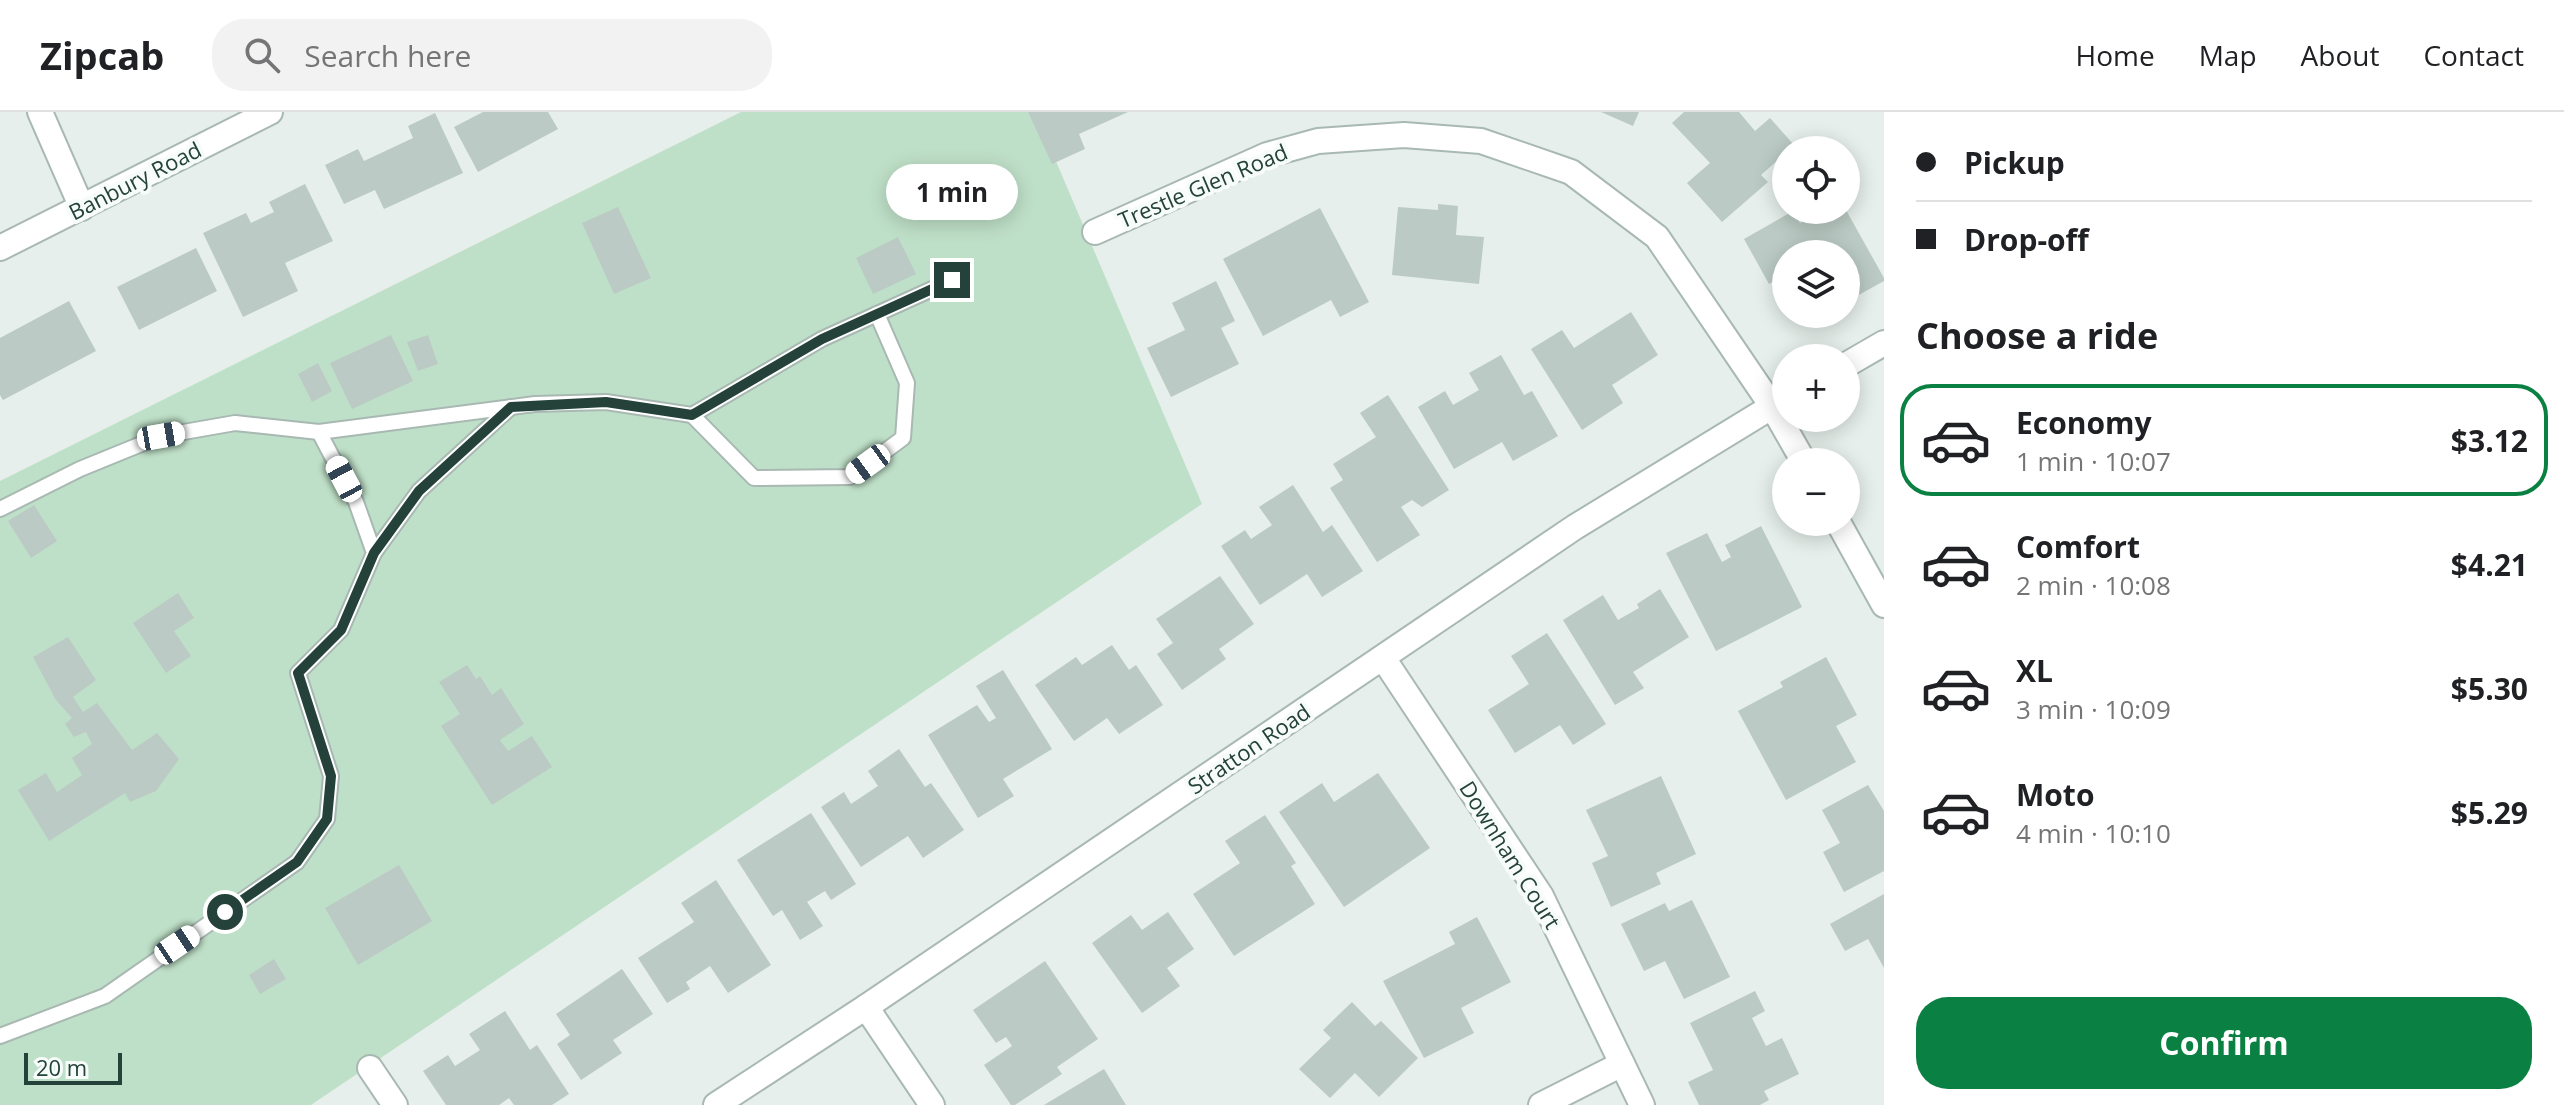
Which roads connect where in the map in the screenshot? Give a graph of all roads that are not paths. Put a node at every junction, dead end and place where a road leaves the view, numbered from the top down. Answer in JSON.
{"nodes":[{"id":1,"x":40,"y":112,"type":"edge"},
{"id":2,"x":270,"y":112,"type":"edge"},
{"id":3,"x":82,"y":208,"type":"junction"},
{"id":4,"x":1095,"y":232,"type":"dead end"},
{"id":5,"x":0,"y":248,"type":"edge"},
{"id":6,"x":952,"y":280,"type":"dead end"},
{"id":7,"x":877,"y":314,"type":"junction"},
{"id":8,"x":1884,"y":343,"type":"edge"},
{"id":9,"x":1860,"y":357,"type":"edge"},
{"id":10,"x":1772,"y":393,"type":"edge"},
{"id":11,"x":1772,"y":406,"type":"edge"},
{"id":12,"x":511,"y":407,"type":"junction"},
{"id":13,"x":692,"y":415,"type":"junction"},
{"id":14,"x":319,"y":432,"type":"junction"},
{"id":15,"x":0,"y":509,"type":"edge"},
{"id":16,"x":1846,"y":536,"type":"edge"},
{"id":17,"x":374,"y":553,"type":"junction"},
{"id":18,"x":1884,"y":605,"type":"edge"},
{"id":19,"x":1383,"y":658,"type":"junction"},
{"id":20,"x":866,"y":1007,"type":"junction"},
{"id":21,"x":0,"y":1036,"type":"edge"},
{"id":22,"x":1622,"y":1064,"type":"junction"},
{"id":23,"x":370,"y":1068,"type":"dead end"},
{"id":24,"x":395,"y":1105,"type":"edge"},
{"id":25,"x":716,"y":1105,"type":"edge"},
{"id":26,"x":932,"y":1105,"type":"edge"},
{"id":27,"x":1541,"y":1105,"type":"edge"},
{"id":28,"x":1642,"y":1105,"type":"edge"}],
"edges":[{"from":1,"to":3,"type":"street"},
{"from":2,"to":3,"type":"street","name":"Banbury Road"},
{"from":3,"to":5,"type":"street","name":"Banbury Road"},
{"from":4,"to":10,"type":"street","name":"Trestle Glen Road"},
{"from":6,"to":7,"type":"lane"},
{"from":7,"to":13,"type":"lane"},
{"from":7,"to":13,"type":"lane"},
{"from":8,"to":9,"type":"street"},
{"from":11,"to":19,"type":"street","name":"Stratton Road"},
{"from":12,"to":13,"type":"lane"},
{"from":12,"to":14,"type":"lane"},
{"from":12,"to":17,"type":"lane"},
{"from":14,"to":15,"type":"lane"},
{"from":14,"to":17,"type":"lane"},
{"from":16,"to":18,"type":"street"},
{"from":17,"to":21,"type":"lane"},
{"from":19,"to":20,"type":"street","name":"Stratton Road"},
{"from":19,"to":22,"type":"street","name":"Downham Court"},
{"from":20,"to":25,"type":"street","name":"Stratton Road"},
{"from":20,"to":26,"type":"street"},
{"from":22,"to":27,"type":"street"},
{"from":22,"to":28,"type":"street","name":"Downham Court"},
{"from":23,"to":24,"type":"street"}]}
